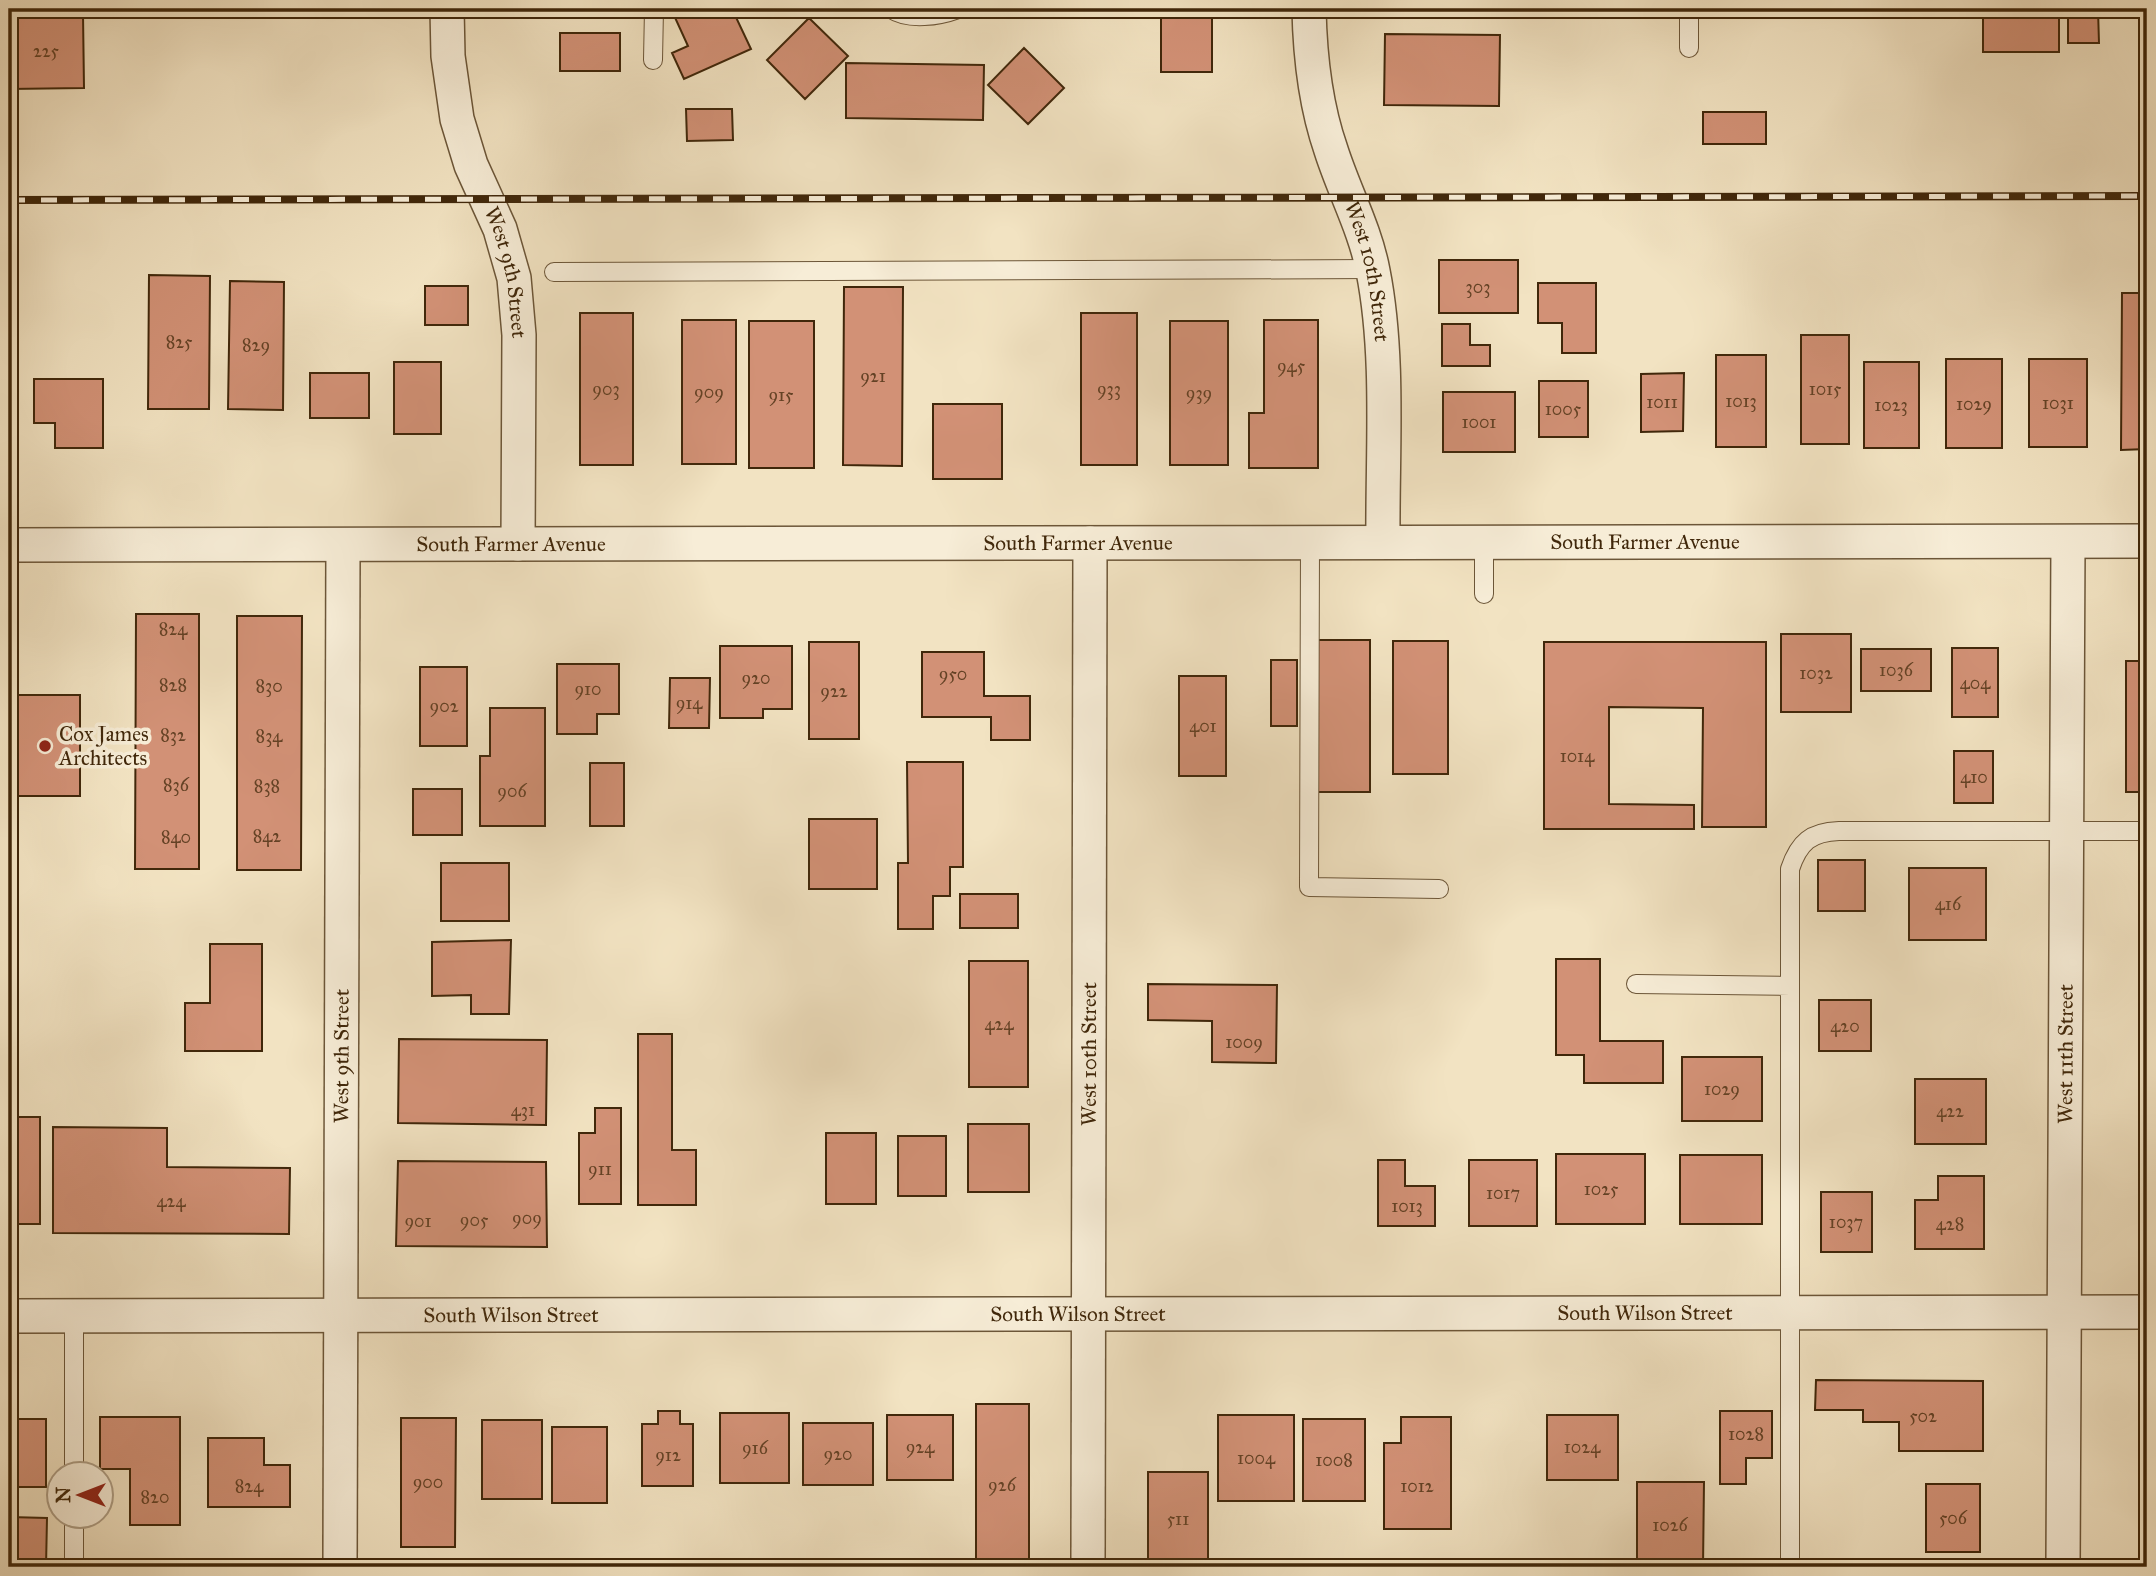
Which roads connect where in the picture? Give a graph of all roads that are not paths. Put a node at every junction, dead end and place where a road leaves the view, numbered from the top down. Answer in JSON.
{"nodes":[{"id":1,"x":447,"y":9,"type":"edge"},
{"id":2,"x":654,"y":9,"type":"edge"},
{"id":3,"x":891,"y":9,"type":"edge"},
{"id":4,"x":958,"y":9,"type":"edge"},
{"id":5,"x":1309,"y":9,"type":"edge"},
{"id":6,"x":1689,"y":9,"type":"edge"},
{"id":7,"x":1689,"y":48,"type":"dead end"},
{"id":8,"x":653,"y":60,"type":"dead end"},
{"id":9,"x":1373,"y":269,"type":"junction"},
{"id":10,"x":554,"y":272,"type":"dead end"},
{"id":11,"x":2147,"y":541,"type":"edge"},
{"id":12,"x":1310,"y":542,"type":"junction"},
{"id":13,"x":1383,"y":542,"type":"junction"},
{"id":14,"x":1484,"y":542,"type":"junction"},
{"id":15,"x":2068,"y":542,"type":"junction"},
{"id":16,"x":1090,"y":543,"type":"junction"},
{"id":17,"x":518,"y":544,"type":"junction"},
{"id":18,"x":9,"y":545,"type":"edge"},
{"id":19,"x":343,"y":545,"type":"junction"},
{"id":20,"x":1484,"y":594,"type":"dead end"},
{"id":21,"x":2066,"y":831,"type":"junction"},
{"id":22,"x":2147,"y":831,"type":"edge"},
{"id":23,"x":1439,"y":889,"type":"dead end"},
{"id":24,"x":1636,"y":984,"type":"dead end"},
{"id":25,"x":1790,"y":986,"type":"junction"},
{"id":26,"x":2063,"y":1312,"type":"junction"},
{"id":27,"x":2147,"y":1312,"type":"edge"},
{"id":28,"x":1790,"y":1314,"type":"junction"},
{"id":29,"x":1089,"y":1315,"type":"junction"},
{"id":30,"x":9,"y":1316,"type":"edge"},
{"id":31,"x":74,"y":1316,"type":"junction"},
{"id":32,"x":341,"y":1316,"type":"junction"},
{"id":33,"x":74,"y":1460,"type":"edge"},
{"id":34,"x":74,"y":1530,"type":"edge"},
{"id":35,"x":74,"y":1567,"type":"edge"},
{"id":36,"x":340,"y":1567,"type":"edge"},
{"id":37,"x":1088,"y":1567,"type":"edge"},
{"id":38,"x":1790,"y":1567,"type":"edge"},
{"id":39,"x":2063,"y":1567,"type":"edge"}],
"edges":[{"from":1,"to":17,"type":"street","name":"West 9th Street"},
{"from":2,"to":8,"type":"lane"},
{"from":3,"to":4,"type":"lane"},
{"from":5,"to":9,"type":"street","name":"West 10th Street"},
{"from":6,"to":7,"type":"lane"},
{"from":9,"to":10,"type":"lane"},
{"from":9,"to":13,"type":"street","name":"West 10th Street"},
{"from":11,"to":15,"type":"street","name":"South Farmer Avenue"},
{"from":12,"to":13,"type":"street","name":"South Farmer Avenue"},
{"from":12,"to":16,"type":"street","name":"South Farmer Avenue"},
{"from":12,"to":23,"type":"lane"},
{"from":13,"to":14,"type":"street","name":"South Farmer Avenue"},
{"from":14,"to":15,"type":"street","name":"South Farmer Avenue"},
{"from":14,"to":20,"type":"lane"},
{"from":15,"to":21,"type":"street","name":"West 11th Street"},
{"from":16,"to":17,"type":"street","name":"South Farmer Avenue"},
{"from":16,"to":29,"type":"street","name":"West 10th Street"},
{"from":17,"to":19,"type":"street","name":"South Farmer Avenue"},
{"from":18,"to":19,"type":"street","name":"South Farmer Avenue"},
{"from":19,"to":32,"type":"street","name":"West 9th Street"},
{"from":21,"to":22,"type":"lane"},
{"from":21,"to":25,"type":"lane"},
{"from":21,"to":26,"type":"street","name":"West 11th Street"},
{"from":24,"to":25,"type":"lane"},
{"from":25,"to":28,"type":"lane"},
{"from":26,"to":27,"type":"street","name":"South Wilson Street"},
{"from":26,"to":28,"type":"street","name":"South Wilson Street"},
{"from":26,"to":39,"type":"street","name":"West 11th Street"},
{"from":28,"to":29,"type":"street","name":"South Wilson Street"},
{"from":28,"to":38,"type":"lane"},
{"from":29,"to":32,"type":"street","name":"South Wilson Street"},
{"from":29,"to":37,"type":"street","name":"West 10th Street"},
{"from":30,"to":31,"type":"street","name":"South Wilson Street"},
{"from":31,"to":32,"type":"street","name":"South Wilson Street"},
{"from":31,"to":33,"type":"lane"},
{"from":32,"to":36,"type":"street","name":"West 9th Street"},
{"from":34,"to":35,"type":"lane"}]}
